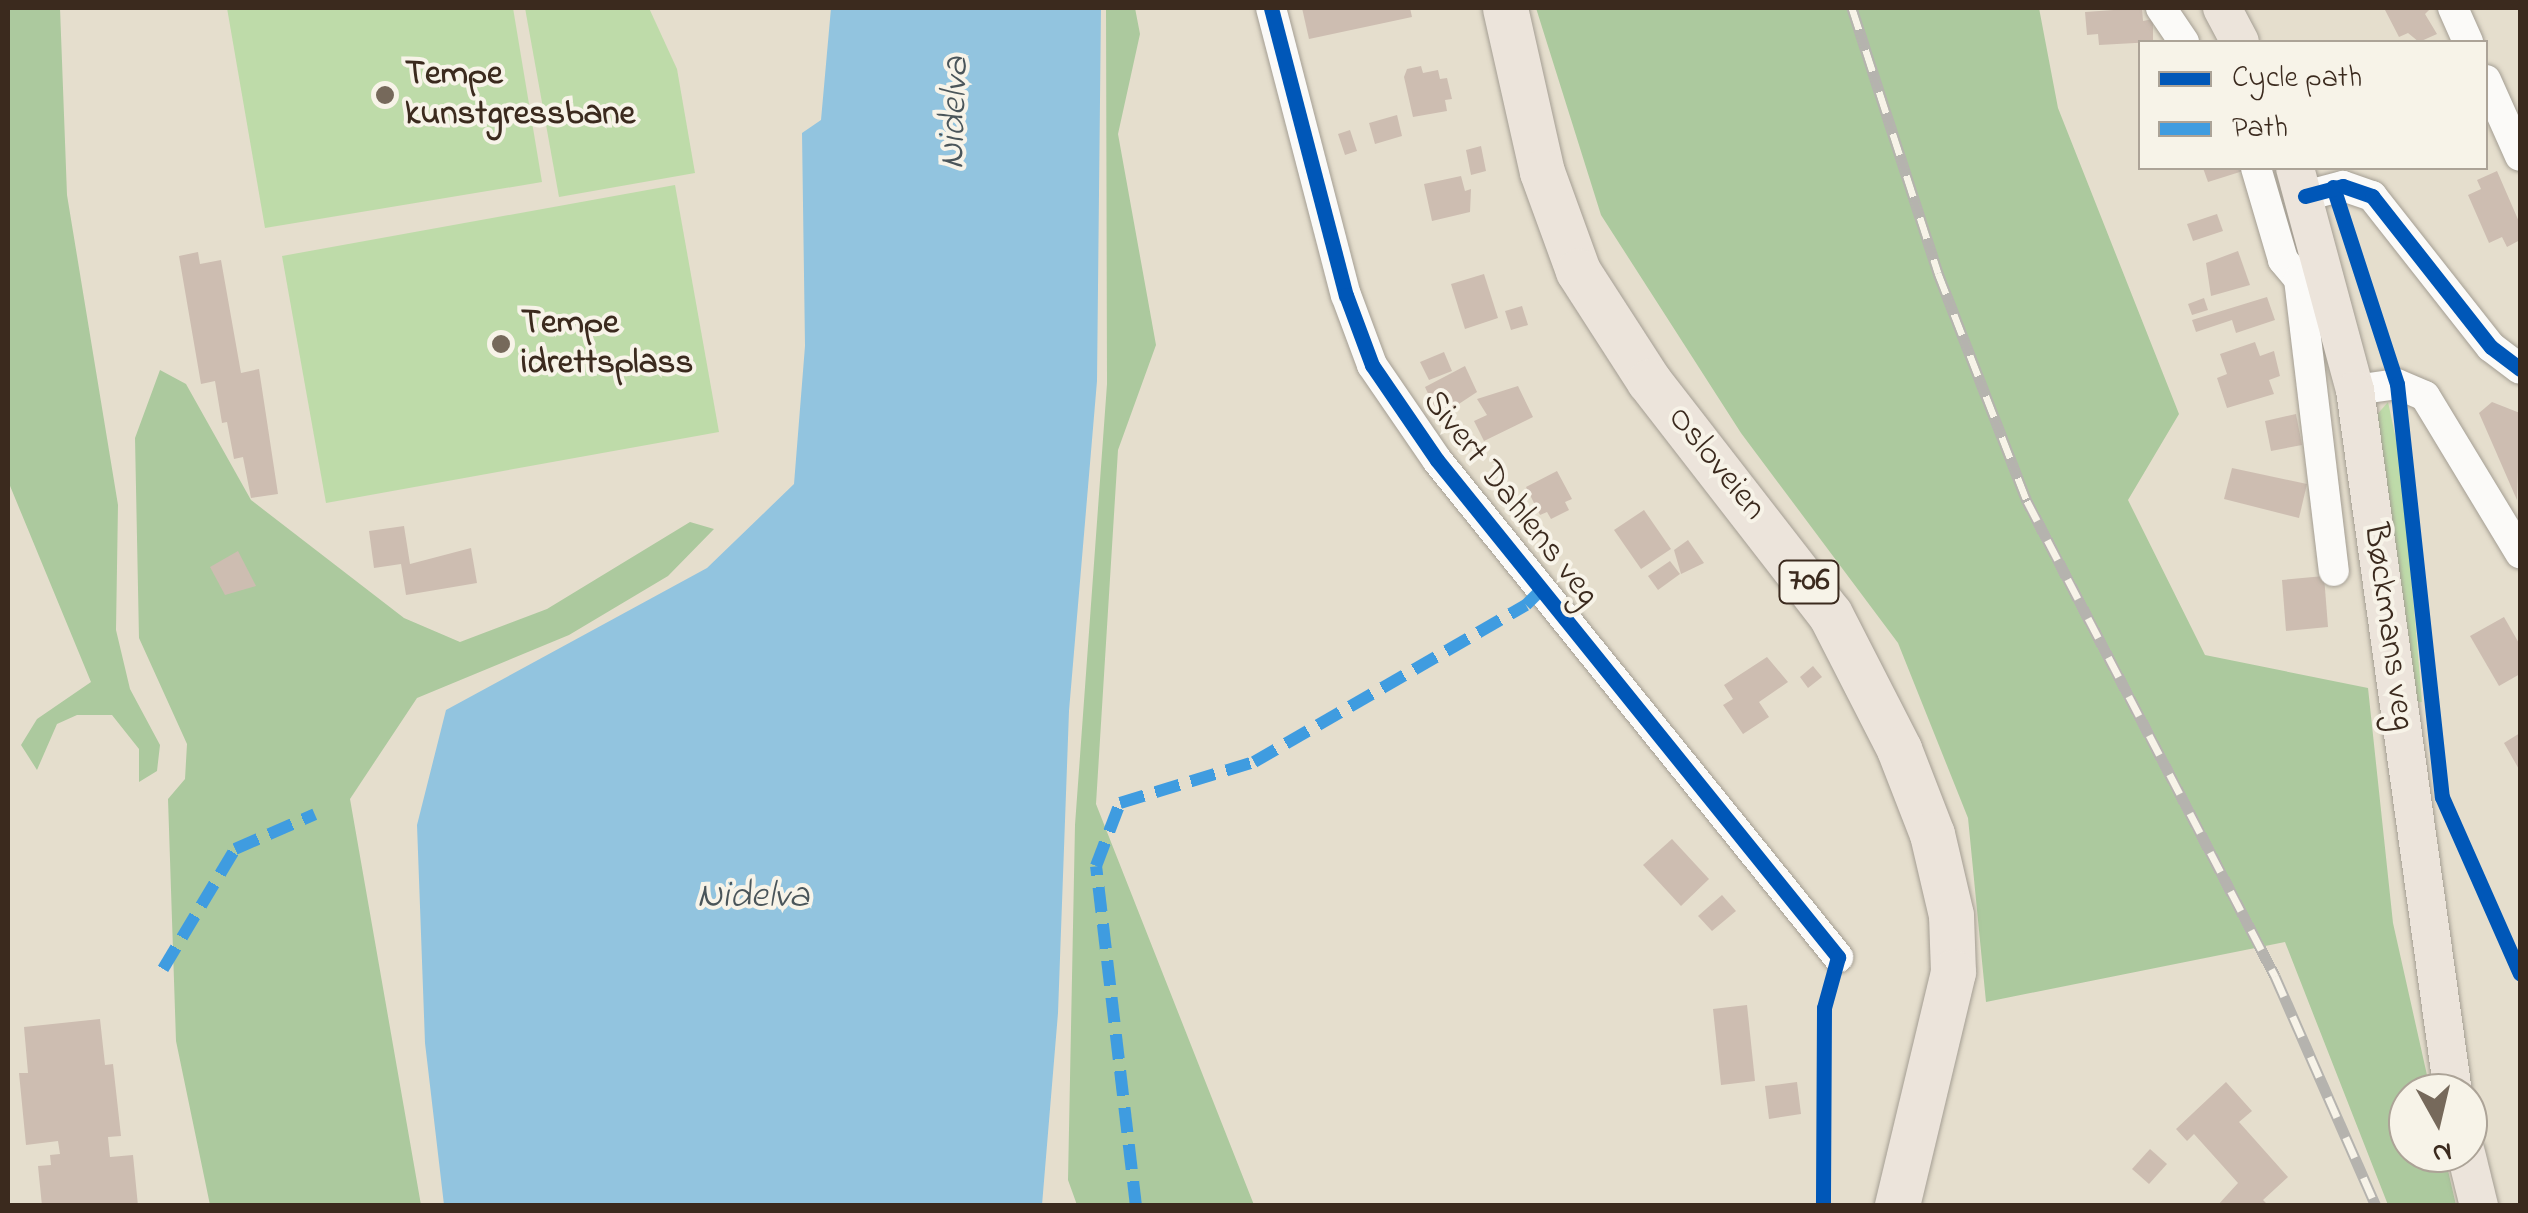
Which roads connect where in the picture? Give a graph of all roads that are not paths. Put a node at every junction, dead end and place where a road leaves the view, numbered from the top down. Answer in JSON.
{"nodes":[{"id":1,"x":1271,"y":8,"type":"edge"},
{"id":2,"x":1505,"y":8,"type":"edge"},
{"id":3,"x":2161,"y":8,"type":"edge"},
{"id":4,"x":2222,"y":8,"type":"edge"},
{"id":5,"x":2453,"y":8,"type":"edge"},
{"id":6,"x":2183,"y":40,"type":"edge"},
{"id":7,"x":2239,"y":40,"type":"edge"},
{"id":8,"x":2467,"y":40,"type":"edge"},
{"id":9,"x":2488,"y":84,"type":"edge"},
{"id":10,"x":2520,"y":156,"type":"edge"},
{"id":11,"x":2257,"y":170,"type":"edge"},
{"id":12,"x":2300,"y":182,"type":"edge"},
{"id":13,"x":2314,"y":279,"type":"junction"},
{"id":14,"x":2520,"y":369,"type":"edge"},
{"id":15,"x":2355,"y":390,"type":"junction"},
{"id":16,"x":2520,"y":554,"type":"edge"},
{"id":17,"x":2334,"y":571,"type":"dead end"},
{"id":18,"x":1838,"y":956,"type":"dead end"},
{"id":19,"x":2450,"y":1073,"type":"edge"},
{"id":20,"x":2471,"y":1173,"type":"edge"},
{"id":21,"x":1897,"y":1206,"type":"edge"},
{"id":22,"x":2478,"y":1206,"type":"edge"}],
"edges":[{"from":1,"to":18,"type":"street","name":"Sivert Dahlens veg"},
{"from":2,"to":21,"type":"highway","name":"Osloveien","number":"706"},
{"from":3,"to":6,"type":"street"},
{"from":4,"to":7,"type":"main road"},
{"from":5,"to":8,"type":"street"},
{"from":9,"to":10,"type":"street"},
{"from":11,"to":13,"type":"street"},
{"from":12,"to":13,"type":"main road","name":"Bøckmans veg"},
{"from":12,"to":14,"type":"street"},
{"from":13,"to":15,"type":"main road","name":"Bøckmans veg"},
{"from":13,"to":17,"type":"street"},
{"from":15,"to":16,"type":"street"},
{"from":15,"to":19,"type":"main road","name":"Bøckmans veg"},
{"from":20,"to":22,"type":"main road"}]}
